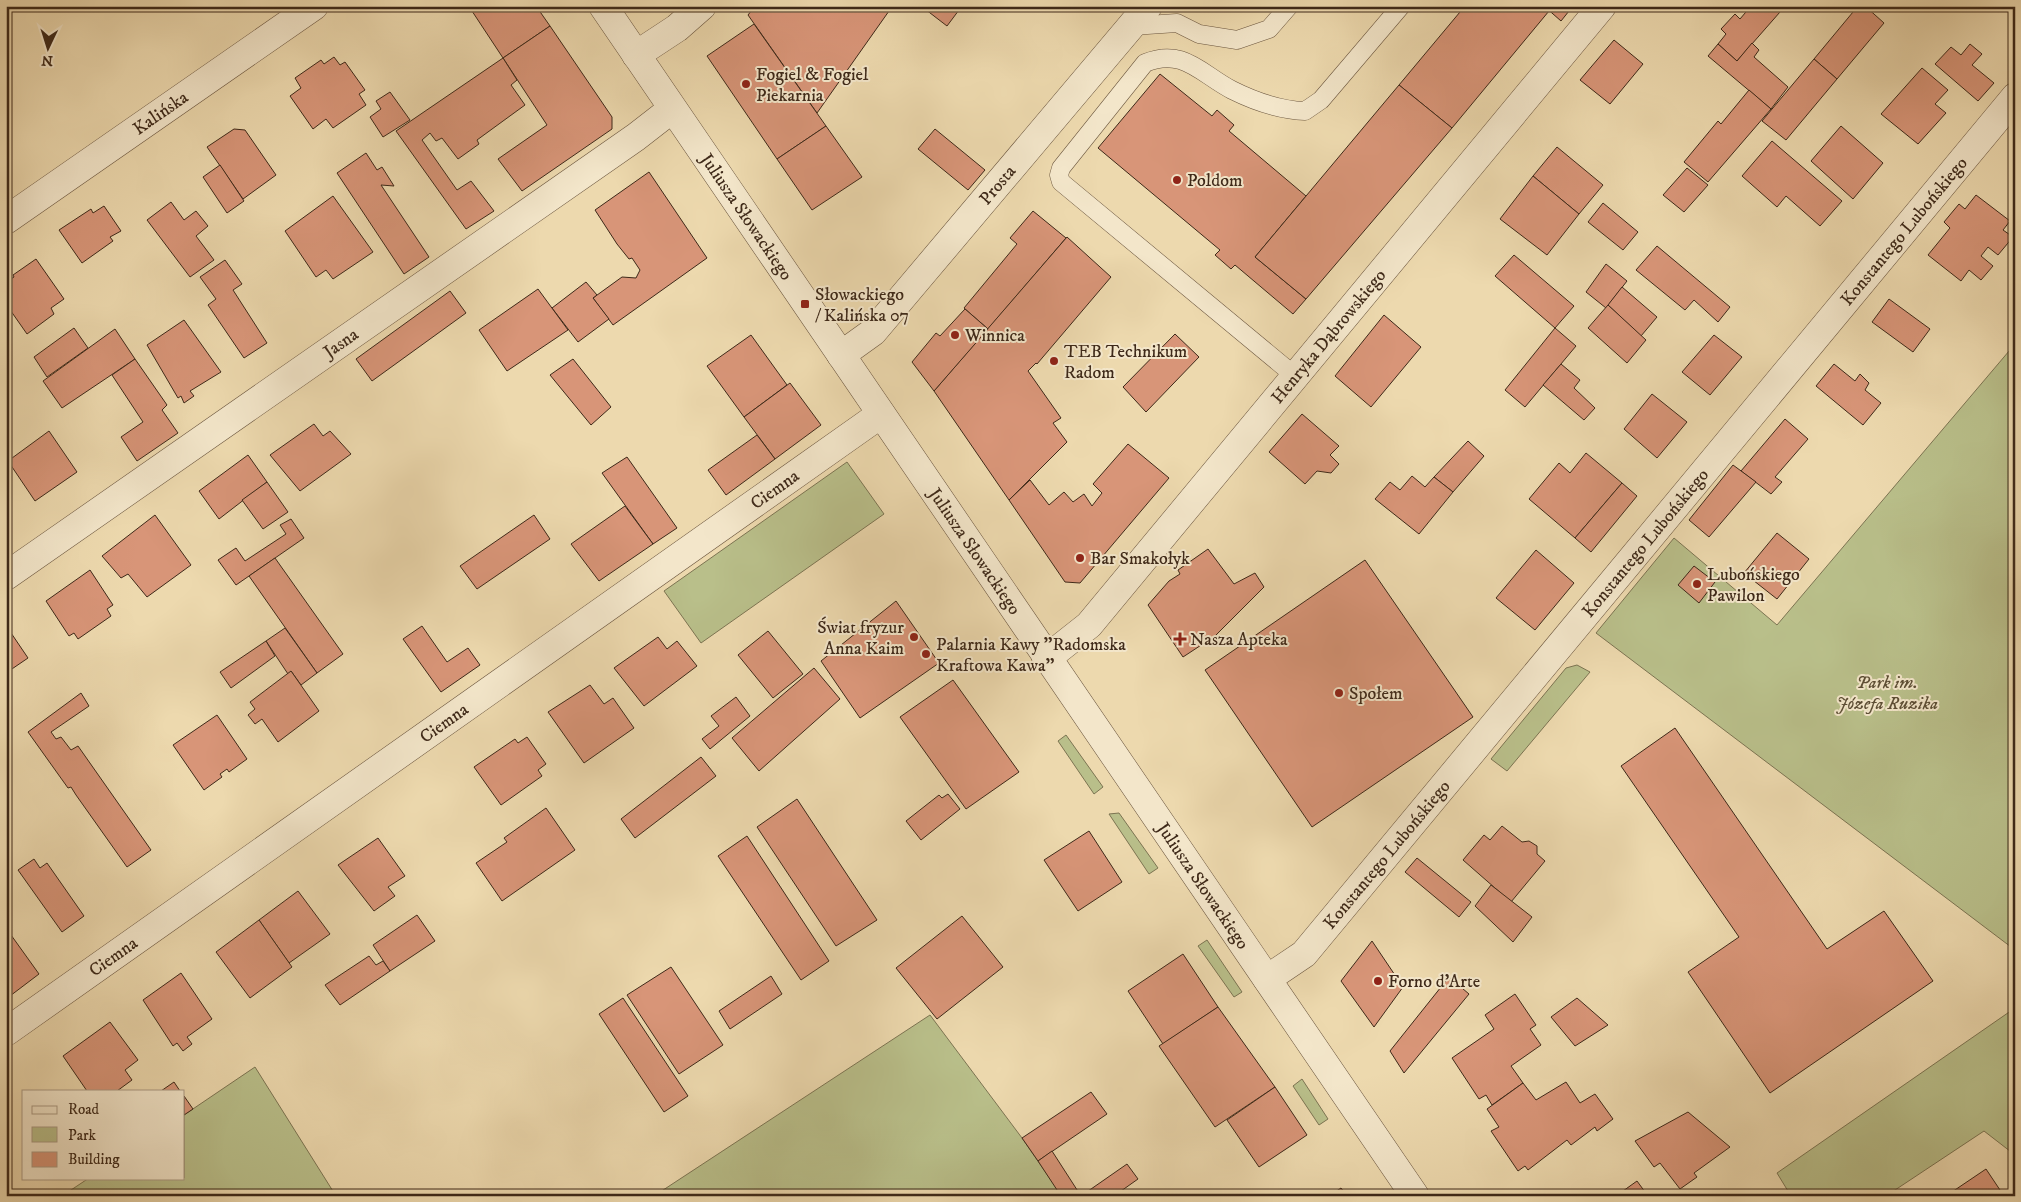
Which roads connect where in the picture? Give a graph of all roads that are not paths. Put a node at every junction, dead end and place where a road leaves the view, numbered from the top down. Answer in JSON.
{"nodes":[{"id":1,"x":314,"y":6,"type":"edge"},
{"id":2,"x":603,"y":6,"type":"edge"},
{"id":3,"x":702,"y":6,"type":"edge"},
{"id":4,"x":1289,"y":6,"type":"edge"},
{"id":5,"x":1401,"y":6,"type":"edge"},
{"id":6,"x":1602,"y":6,"type":"edge"},
{"id":7,"x":1140,"y":16,"type":"edge"},
{"id":8,"x":636,"y":55,"type":"junction"},
{"id":9,"x":2015,"y":97,"type":"edge"},
{"id":10,"x":672,"y":109,"type":"junction"},
{"id":11,"x":6,"y":220,"type":"edge"},
{"id":12,"x":841,"y":355,"type":"junction"},
{"id":13,"x":1295,"y":376,"type":"junction"},
{"id":14,"x":881,"y":414,"type":"junction"},
{"id":15,"x":6,"y":576,"type":"edge"},
{"id":16,"x":1046,"y":658,"type":"junction"},
{"id":17,"x":1267,"y":979,"type":"junction"},
{"id":18,"x":6,"y":1032,"type":"edge"},
{"id":19,"x":1414,"y":1196,"type":"edge"}],
"edges":[{"from":1,"to":11,"type":"street","name":"Kalińska"},
{"from":2,"to":8,"type":"street","name":"Juliusza Słowackiego"},
{"from":3,"to":8,"type":"street"},
{"from":4,"to":7,"type":"lane"},
{"from":5,"to":13,"type":"lane"},
{"from":6,"to":13,"type":"street","name":"Henryka Dąbrowskiego"},
{"from":7,"to":12,"type":"street","name":"Prosta"},
{"from":8,"to":10,"type":"street","name":"Juliusza Słowackiego"},
{"from":9,"to":17,"type":"street","name":"Konstantego Lubońskiego"},
{"from":10,"to":12,"type":"street","name":"Juliusza Słowackiego"},
{"from":10,"to":15,"type":"street","name":"Jasna"},
{"from":12,"to":14,"type":"street","name":"Juliusza Słowackiego"},
{"from":13,"to":16,"type":"street","name":"Henryka Dąbrowskiego"},
{"from":14,"to":16,"type":"street","name":"Juliusza Słowackiego"},
{"from":14,"to":18,"type":"street","name":"Ciemna"},
{"from":16,"to":17,"type":"street","name":"Juliusza Słowackiego"},
{"from":17,"to":19,"type":"street","name":"Juliusza Słowackiego"}]}
